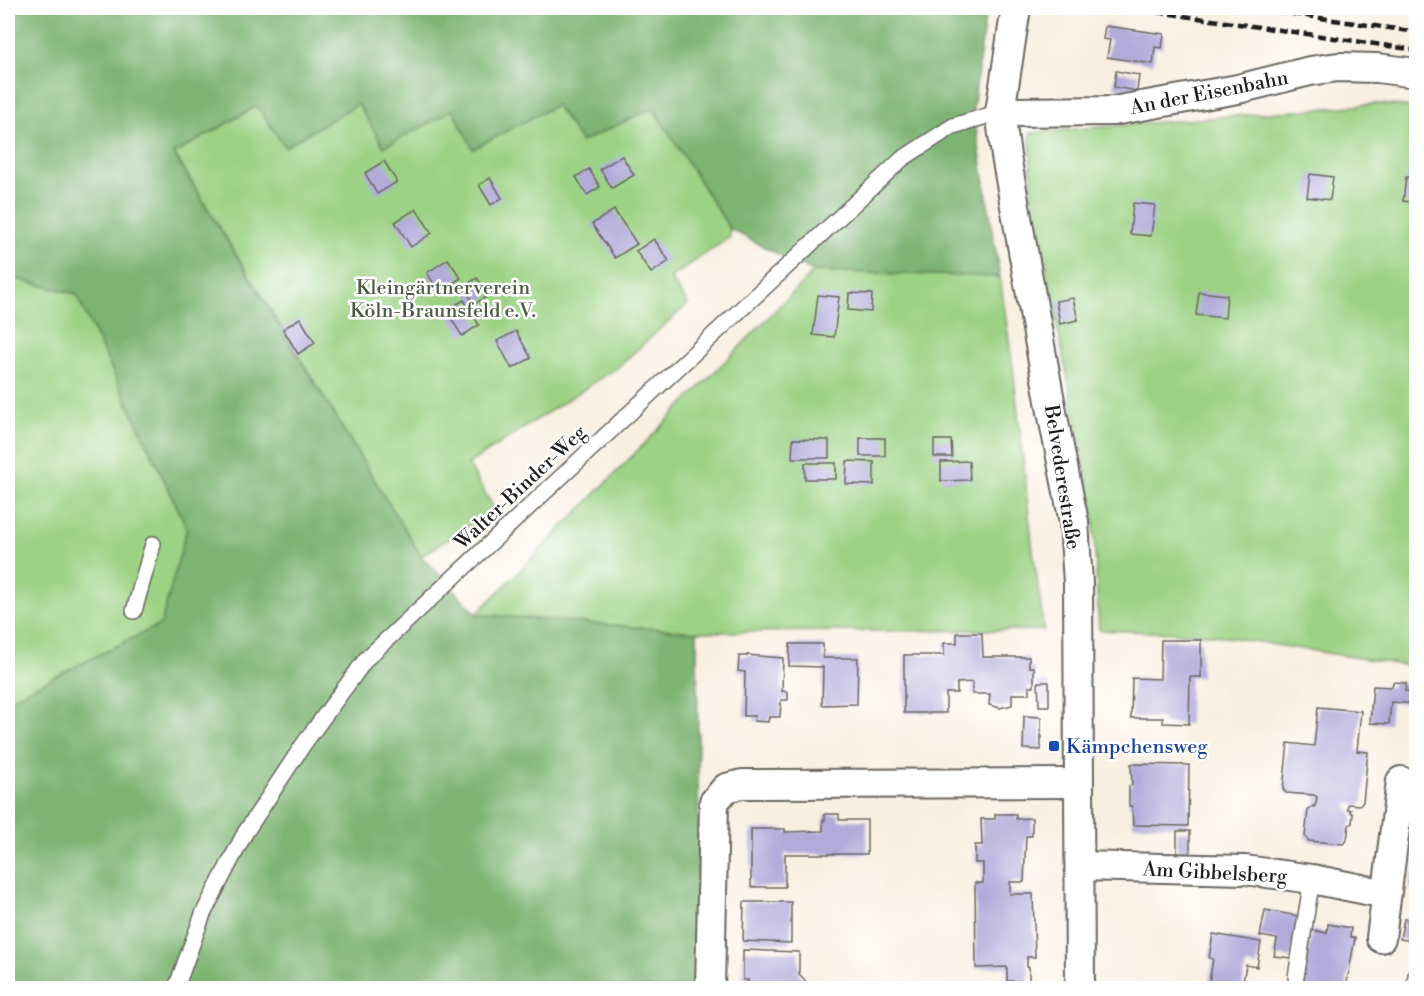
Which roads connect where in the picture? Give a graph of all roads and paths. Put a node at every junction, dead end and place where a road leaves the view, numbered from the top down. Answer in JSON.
{"nodes":[{"id":1,"x":1016,"y":8,"type":"edge"},
{"id":2,"x":1416,"y":73,"type":"edge"},
{"id":3,"x":1000,"y":112,"type":"junction"},
{"id":4,"x":153,"y":543,"type":"dead end"},
{"id":5,"x":134,"y":611,"type":"dead end"},
{"id":6,"x":1401,"y":781,"type":"dead end"},
{"id":7,"x":1078,"y":783,"type":"junction"},
{"id":8,"x":1080,"y":866,"type":"junction"},
{"id":9,"x":1312,"y":879,"type":"junction"},
{"id":10,"x":1386,"y":894,"type":"junction"},
{"id":11,"x":1381,"y":938,"type":"dead end"},
{"id":12,"x":1296,"y":977,"type":"dead end"},
{"id":13,"x":176,"y":988,"type":"edge"},
{"id":14,"x":710,"y":988,"type":"edge"},
{"id":15,"x":1080,"y":988,"type":"edge"}],
"edges":[{"from":1,"to":3,"type":"street","name":"Belvederestraße"},
{"from":2,"to":3,"type":"street","name":"An der Eisenbahn"},
{"from":3,"to":7,"type":"street","name":"Belvederestraße"},
{"from":3,"to":13,"type":"lane","name":"Walter-Binder-Weg"},
{"from":4,"to":5,"type":"lane"},
{"from":6,"to":10,"type":"street"},
{"from":7,"to":8,"type":"street","name":"Belvederestraße"},
{"from":7,"to":14,"type":"street"},
{"from":8,"to":9,"type":"street","name":"Am Gibbelsberg"},
{"from":8,"to":15,"type":"street","name":"Belvederestraße"},
{"from":9,"to":10,"type":"street","name":"Am Gibbelsberg"},
{"from":9,"to":12,"type":"lane"},
{"from":10,"to":11,"type":"street"}]}
